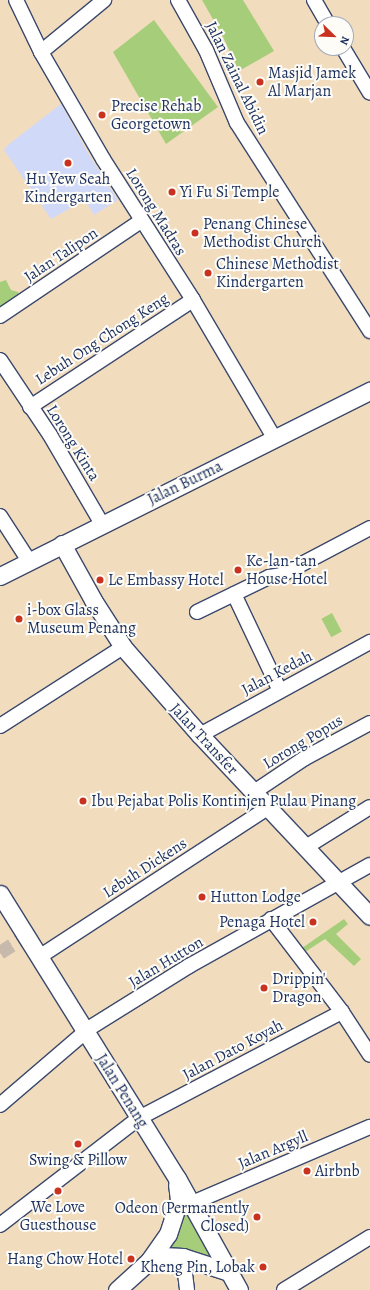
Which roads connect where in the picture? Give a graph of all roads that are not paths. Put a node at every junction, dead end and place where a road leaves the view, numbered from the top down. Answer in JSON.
{"nodes":[{"id":1,"x":16,"y":0,"type":"edge"},
{"id":2,"x":104,"y":0,"type":"edge"},
{"id":3,"x":178,"y":0,"type":"edge"},
{"id":4,"x":314,"y":0,"type":"edge"},
{"id":5,"x":323,"y":16,"type":"edge"},
{"id":6,"x":41,"y":52,"type":"junction"},
{"id":7,"x":348,"y":56,"type":"edge"},
{"id":8,"x":370,"y":93,"type":"edge"},
{"id":9,"x":141,"y":221,"type":"junction"},
{"id":10,"x":193,"y":300,"type":"junction"},
{"id":11,"x":0,"y":316,"type":"edge"},
{"id":12,"x":370,"y":331,"type":"edge"},
{"id":13,"x":0,"y":360,"type":"edge"},
{"id":14,"x":370,"y":391,"type":"edge"},
{"id":15,"x":30,"y":406,"type":"junction"},
{"id":16,"x":276,"y":439,"type":"junction"},
{"id":17,"x":0,"y":516,"type":"edge"},
{"id":18,"x":102,"y":524,"type":"junction"},
{"id":19,"x":370,"y":528,"type":"edge"},
{"id":20,"x":62,"y":544,"type":"junction"},
{"id":21,"x":29,"y":561,"type":"junction"},
{"id":22,"x":0,"y":576,"type":"edge"},
{"id":23,"x":234,"y":594,"type":"junction"},
{"id":24,"x":197,"y":612,"type":"dead end"},
{"id":25,"x":370,"y":642,"type":"edge"},
{"id":26,"x":123,"y":647,"type":"junction"},
{"id":27,"x":280,"y":691,"type":"junction"},
{"id":28,"x":370,"y":723,"type":"edge"},
{"id":29,"x":0,"y":726,"type":"edge"},
{"id":30,"x":200,"y":735,"type":"junction"},
{"id":31,"x":254,"y":792,"type":"junction"},
{"id":32,"x":269,"y":807,"type":"junction"},
{"id":33,"x":370,"y":807,"type":"edge"},
{"id":34,"x":306,"y":847,"type":"junction"},
{"id":35,"x":370,"y":865,"type":"edge"},
{"id":36,"x":338,"y":882,"type":"junction"},
{"id":37,"x":0,"y":894,"type":"edge"},
{"id":38,"x":370,"y":916,"type":"edge"},
{"id":39,"x":271,"y":919,"type":"junction"},
{"id":40,"x":39,"y":957,"type":"junction"},
{"id":41,"x":342,"y":1012,"type":"junction"},
{"id":42,"x":85,"y":1031,"type":"junction"},
{"id":43,"x":370,"y":1055,"type":"edge"},
{"id":44,"x":0,"y":1105,"type":"edge"},
{"id":45,"x":139,"y":1118,"type":"junction"},
{"id":46,"x":370,"y":1127,"type":"edge"},
{"id":47,"x":176,"y":1178,"type":"junction"},
{"id":48,"x":190,"y":1204,"type":"junction"},
{"id":49,"x":0,"y":1225,"type":"edge"},
{"id":50,"x":370,"y":1237,"type":"edge"},
{"id":51,"x":183,"y":1257,"type":"junction"},
{"id":52,"x":149,"y":1260,"type":"junction"},
{"id":53,"x":228,"y":1272,"type":"junction"},
{"id":54,"x":117,"y":1290,"type":"edge"},
{"id":55,"x":187,"y":1290,"type":"edge"},
{"id":56,"x":239,"y":1290,"type":"edge"},
{"id":57,"x":284,"y":1290,"type":"edge"}],
"edges":[{"from":1,"to":6,"type":"street","name":"Lorong Madras"},
{"from":2,"to":6,"type":"street"},
{"from":3,"to":12,"type":"street","name":"Jalan Zainal Abidin"},
{"from":4,"to":5,"type":"street"},
{"from":6,"to":9,"type":"street","name":"Lorong Madras"},
{"from":7,"to":8,"type":"street"},
{"from":9,"to":10,"type":"street","name":"Lorong Madras"},
{"from":9,"to":11,"type":"street","name":"Jalan Talipon"},
{"from":10,"to":15,"type":"street","name":"Lebuh Ong Chong Keng"},
{"from":10,"to":16,"type":"street","name":"Lorong Madras"},
{"from":13,"to":15,"type":"street","name":"Lorong Kinta"},
{"from":14,"to":16,"type":"main road","name":"Jalan Burma"},
{"from":15,"to":18,"type":"street","name":"Lorong Kinta"},
{"from":16,"to":18,"type":"main road","name":"Jalan Burma"},
{"from":17,"to":21,"type":"street"},
{"from":18,"to":20,"type":"main road","name":"Jalan Burma"},
{"from":19,"to":23,"type":"street"},
{"from":20,"to":21,"type":"main road","name":"Jalan Burma"},
{"from":20,"to":26,"type":"main road","name":"Jalan Transfer"},
{"from":21,"to":22,"type":"main road","name":"Jalan Burma"},
{"from":23,"to":24,"type":"street"},
{"from":23,"to":27,"type":"street"},
{"from":25,"to":27,"type":"street","name":"Jalan Kedah"},
{"from":26,"to":29,"type":"street"},
{"from":26,"to":30,"type":"main road","name":"Jalan Transfer"},
{"from":27,"to":30,"type":"street","name":"Jalan Kedah"},
{"from":28,"to":31,"type":"street","name":"Lorong Popus"},
{"from":30,"to":31,"type":"main road","name":"Jalan Transfer"},
{"from":31,"to":32,"type":"main road","name":"Jalan Transfer"},
{"from":32,"to":34,"type":"main road","name":"Jalan Transfer"},
{"from":32,"to":40,"type":"street","name":"Lebuh Dickens"},
{"from":33,"to":34,"type":"street"},
{"from":34,"to":36,"type":"main road","name":"Jalan Transfer"},
{"from":35,"to":36,"type":"street","name":"Jalan Hutton"},
{"from":36,"to":38,"type":"main road","name":"Jalan Transfer"},
{"from":36,"to":39,"type":"street","name":"Jalan Hutton"},
{"from":37,"to":40,"type":"main road","name":"Jalan Penang"},
{"from":39,"to":41,"type":"street"},
{"from":39,"to":42,"type":"street","name":"Jalan Hutton"},
{"from":40,"to":42,"type":"main road","name":"Jalan Penang"},
{"from":41,"to":43,"type":"street"},
{"from":41,"to":45,"type":"street","name":"Jalan Dato Koyah"},
{"from":42,"to":44,"type":"street","name":"Jalan Hutton"},
{"from":42,"to":45,"type":"main road","name":"Jalan Penang"},
{"from":45,"to":47,"type":"main road","name":"Jalan Penang"},
{"from":45,"to":49,"type":"street","name":"Jalan Dato Koyah"},
{"from":46,"to":48,"type":"street","name":"Jalan Argyll"},
{"from":47,"to":48,"type":"main road","name":"Jalan Penang"},
{"from":47,"to":52,"type":"main road"},
{"from":48,"to":53,"type":"main road","name":"Jalan Penang"},
{"from":50,"to":57,"type":"street"},
{"from":51,"to":52,"type":"main road"},
{"from":51,"to":53,"type":"main road"},
{"from":51,"to":55,"type":"street"},
{"from":52,"to":54,"type":"main road"},
{"from":53,"to":56,"type":"main road","name":"Jalan Penang"}]}
